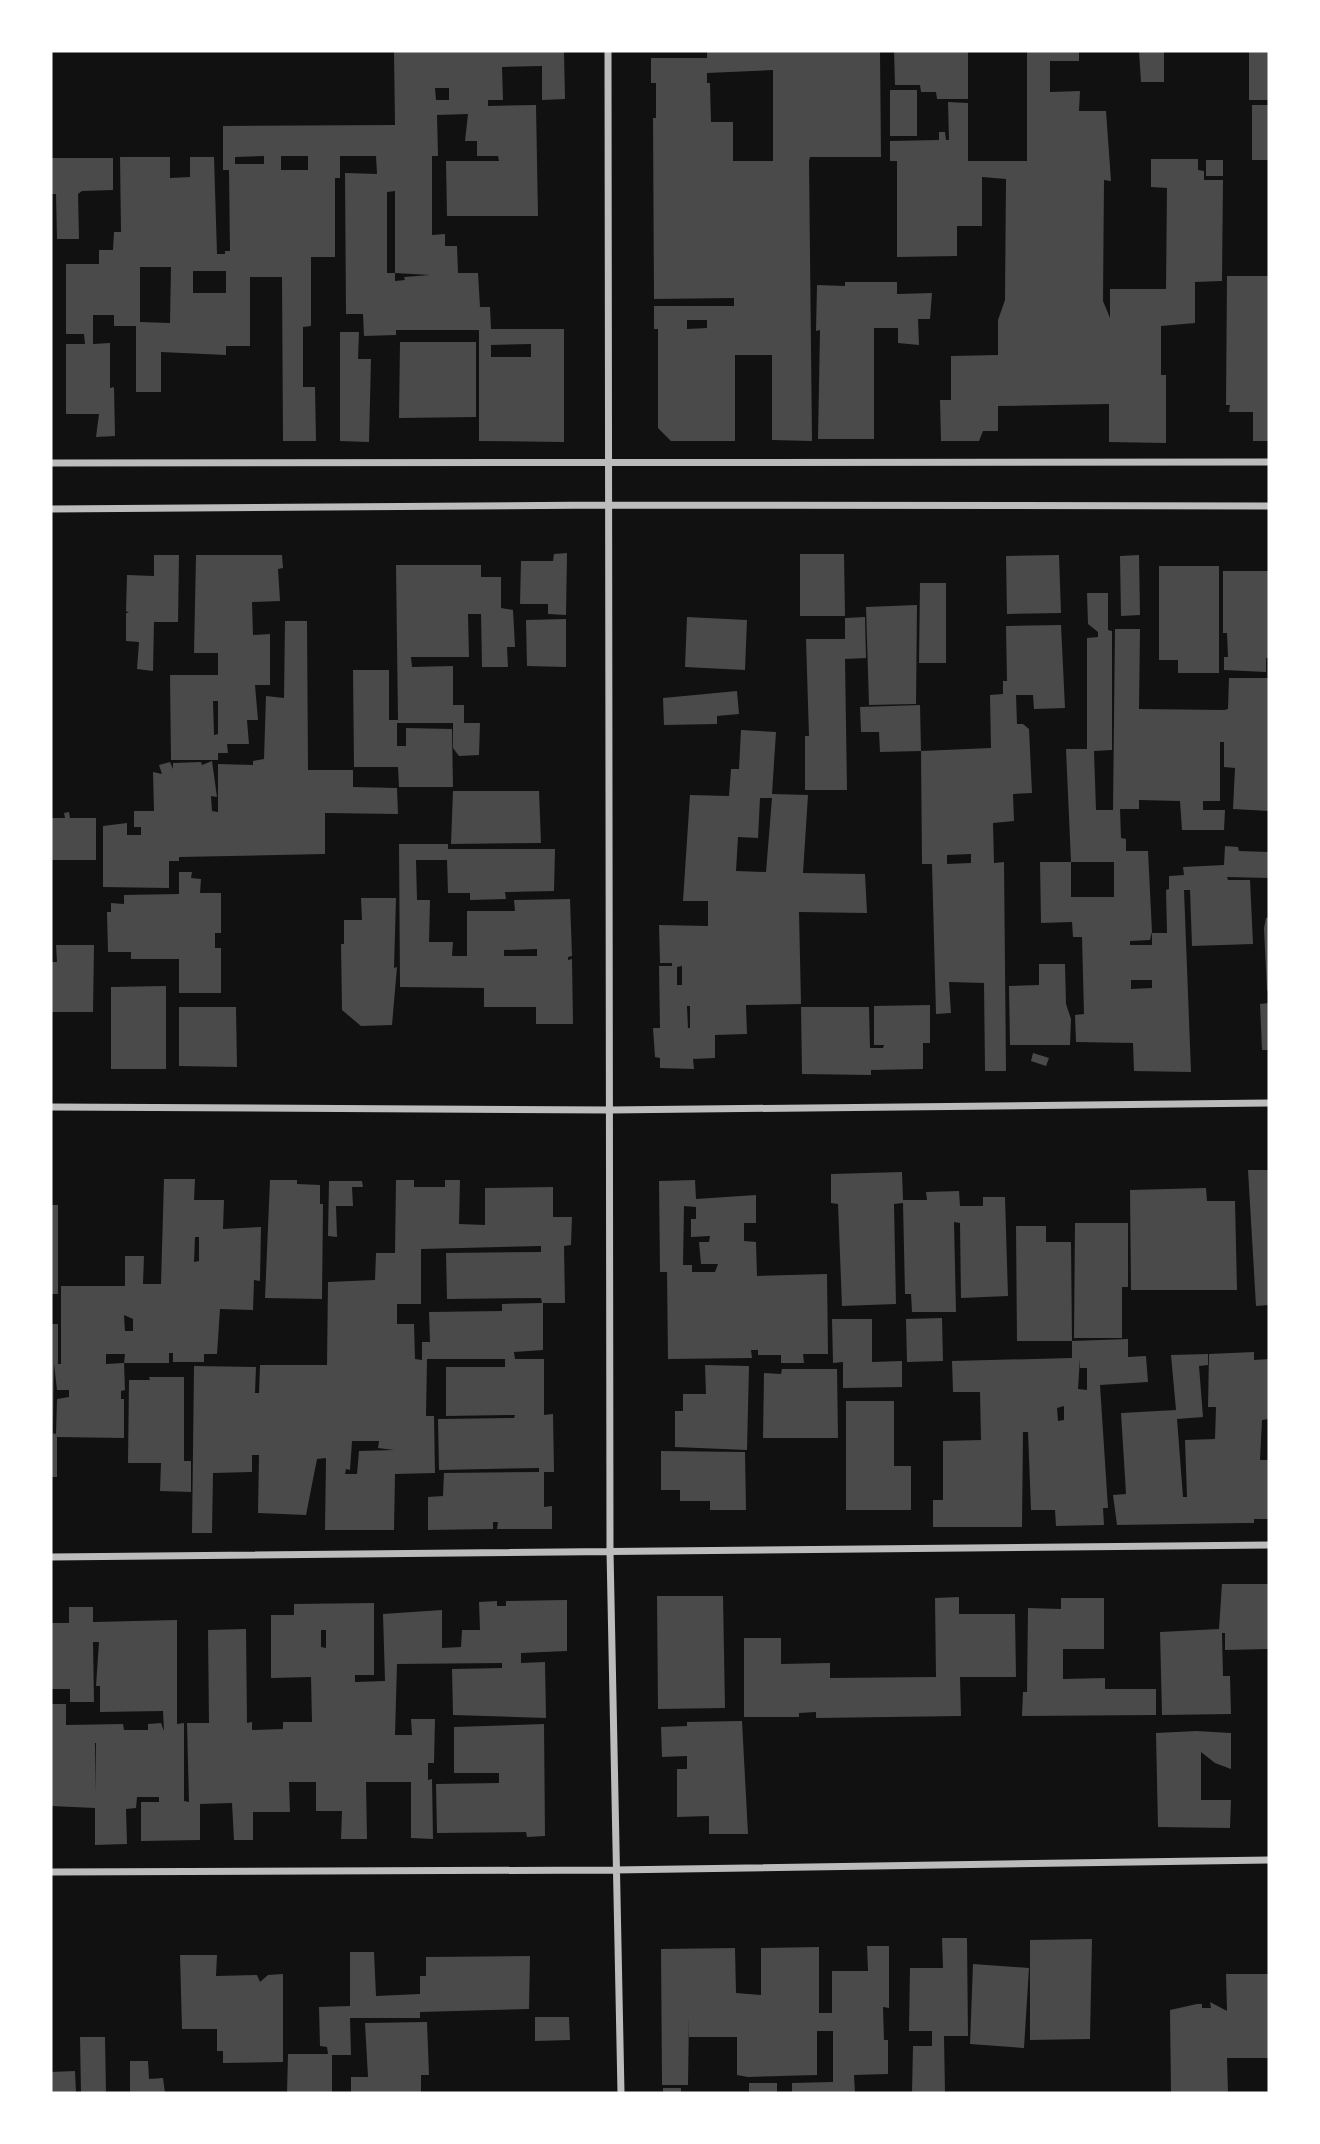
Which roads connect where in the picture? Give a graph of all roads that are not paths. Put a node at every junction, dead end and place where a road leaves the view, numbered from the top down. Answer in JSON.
{"nodes":[{"id":1,"x":608,"y":51,"type":"edge"},
{"id":2,"x":609,"y":462,"type":"junction"},
{"id":3,"x":1269,"y":462,"type":"edge"},
{"id":4,"x":51,"y":463,"type":"edge"},
{"id":5,"x":608,"y":505,"type":"junction"},
{"id":6,"x":1269,"y":506,"type":"edge"},
{"id":7,"x":51,"y":509,"type":"edge"},
{"id":8,"x":1269,"y":1103,"type":"edge"},
{"id":9,"x":51,"y":1107,"type":"edge"},
{"id":10,"x":610,"y":1110,"type":"junction"},
{"id":11,"x":1269,"y":1545,"type":"edge"},
{"id":12,"x":610,"y":1551,"type":"junction"},
{"id":13,"x":51,"y":1558,"type":"edge"},
{"id":14,"x":1269,"y":1860,"type":"edge"},
{"id":15,"x":614,"y":1870,"type":"junction"},
{"id":16,"x":51,"y":1872,"type":"edge"},
{"id":17,"x":621,"y":2093,"type":"edge"}],
"edges":[{"from":1,"to":2,"type":"street"},
{"from":2,"to":3,"type":"street"},
{"from":2,"to":4,"type":"street"},
{"from":2,"to":5,"type":"street"},
{"from":5,"to":6,"type":"street"},
{"from":5,"to":7,"type":"street"},
{"from":5,"to":10,"type":"street"},
{"from":8,"to":10,"type":"street"},
{"from":9,"to":10,"type":"street"},
{"from":10,"to":12,"type":"street"},
{"from":11,"to":12,"type":"street"},
{"from":12,"to":13,"type":"street"},
{"from":12,"to":15,"type":"street"},
{"from":14,"to":15,"type":"street"},
{"from":15,"to":16,"type":"street"},
{"from":15,"to":17,"type":"street"}]}
